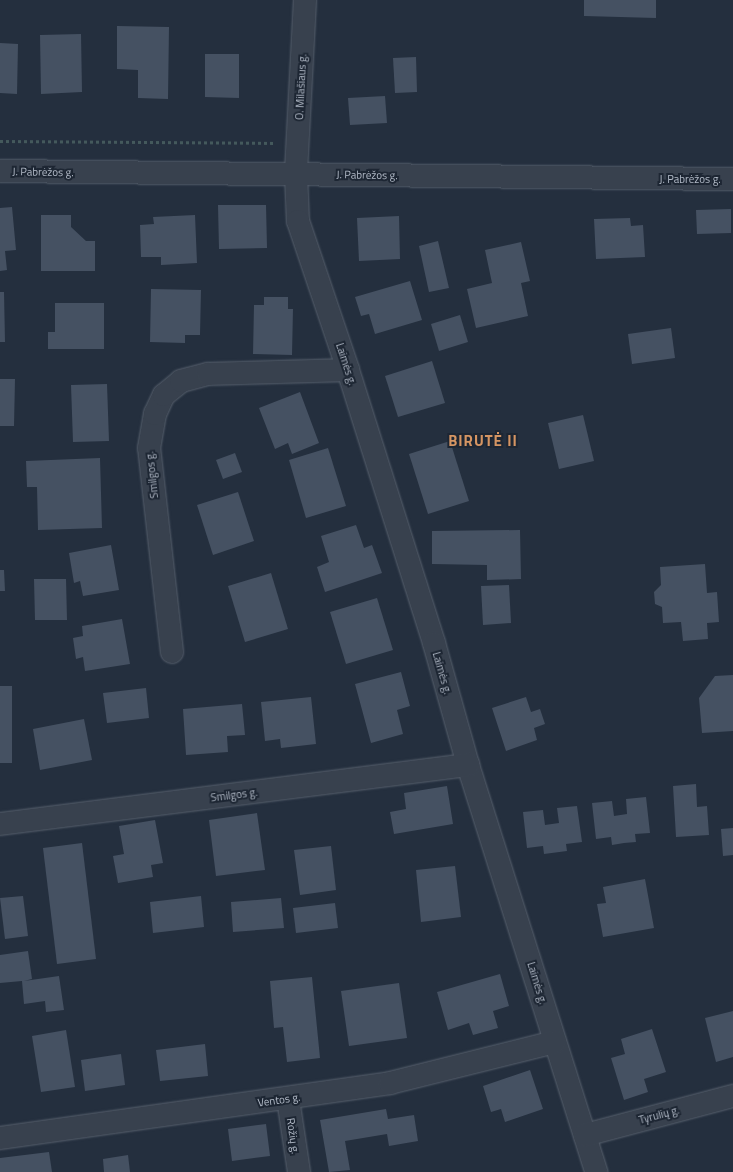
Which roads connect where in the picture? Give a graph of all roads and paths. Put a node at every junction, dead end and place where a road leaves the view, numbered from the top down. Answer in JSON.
{"nodes":[{"id":1,"x":305,"y":0,"type":"edge"},
{"id":2,"x":0,"y":141,"type":"edge"},
{"id":3,"x":298,"y":144,"type":"junction"},
{"id":4,"x":0,"y":171,"type":"edge"},
{"id":5,"x":296,"y":174,"type":"junction"},
{"id":6,"x":733,"y":179,"type":"edge"},
{"id":7,"x":348,"y":370,"type":"junction"},
{"id":8,"x":172,"y":652,"type":"dead end"},
{"id":9,"x":468,"y":765,"type":"junction"},
{"id":10,"x":0,"y":824,"type":"edge"},
{"id":11,"x":555,"y":1042,"type":"junction"},
{"id":12,"x":733,"y":1096,"type":"edge"},
{"id":13,"x":288,"y":1099,"type":"junction"},
{"id":14,"x":585,"y":1135,"type":"junction"},
{"id":15,"x":0,"y":1138,"type":"edge"},
{"id":16,"x":299,"y":1172,"type":"edge"},
{"id":17,"x":596,"y":1172,"type":"edge"}],
"edges":[{"from":1,"to":3,"type":"street","name":"O. Milašiaus g."},
{"from":2,"to":3,"type":"path"},
{"from":3,"to":5,"type":"street","name":"O. Milašiaus g."},
{"from":4,"to":5,"type":"street","name":"J. Pabrėžos g."},
{"from":5,"to":6,"type":"street","name":"J. Pabrėžos g."},
{"from":5,"to":7,"type":"street","name":"Laimės g."},
{"from":7,"to":8,"type":"street","name":"Smilgos g."},
{"from":7,"to":9,"type":"street","name":"Laimės g."},
{"from":9,"to":10,"type":"street","name":"Smilgos g."},
{"from":9,"to":11,"type":"street","name":"Laimės g."},
{"from":11,"to":13,"type":"street","name":"Ventos g."},
{"from":11,"to":14,"type":"street","name":"Laimės g."},
{"from":12,"to":14,"type":"street","name":"Tyrulių g."},
{"from":13,"to":15,"type":"street","name":"Ventos g."},
{"from":13,"to":16,"type":"street","name":"Rožių g."},
{"from":14,"to":17,"type":"street","name":"Laimės g."}]}
